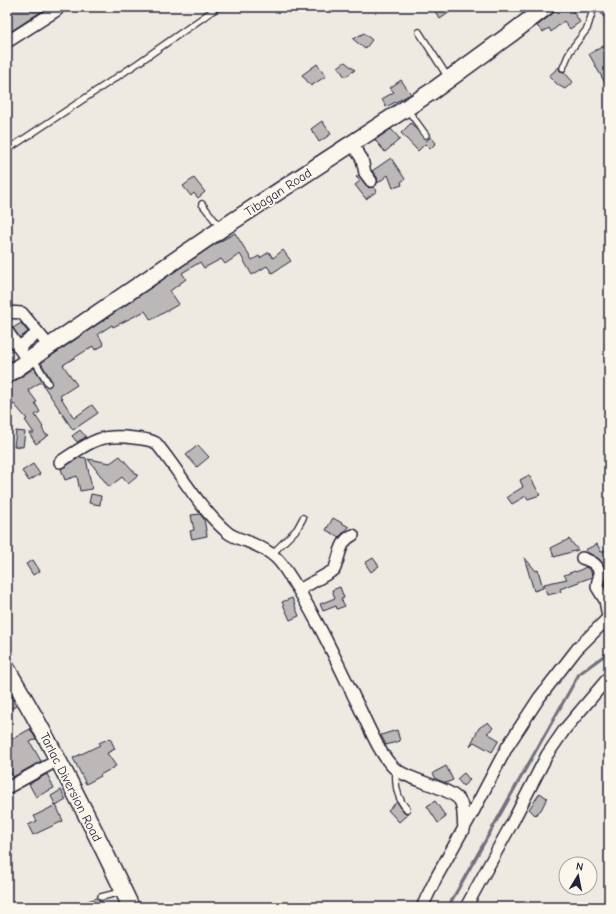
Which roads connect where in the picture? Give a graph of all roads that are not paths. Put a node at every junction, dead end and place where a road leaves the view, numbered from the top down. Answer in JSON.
{"nodes":[{"id":1,"x":55,"y":7,"type":"edge"},
{"id":2,"x":218,"y":7,"type":"edge"},
{"id":3,"x":594,"y":7,"type":"edge"},
{"id":4,"x":601,"y":7,"type":"edge"},
{"id":5,"x":538,"y":9,"type":"edge"},
{"id":6,"x":609,"y":18,"type":"edge"},
{"id":7,"x":419,"y":32,"type":"dead end"},
{"id":8,"x":7,"y":42,"type":"edge"},
{"id":9,"x":563,"y":68,"type":"dead end"},
{"id":10,"x":449,"y":79,"type":"junction"},
{"id":11,"x":406,"y":108,"type":"junction"},
{"id":12,"x":426,"y":135,"type":"dead end"},
{"id":13,"x":352,"y":144,"type":"junction"},
{"id":14,"x":7,"y":150,"type":"edge"},
{"id":15,"x":371,"y":181,"type":"dead end"},
{"id":16,"x":202,"y":204,"type":"dead end"},
{"id":17,"x":221,"y":229,"type":"junction"},
{"id":18,"x":7,"y":312,"type":"edge"},
{"id":19,"x":7,"y":331,"type":"edge"},
{"id":20,"x":38,"y":333,"type":"junction"},
{"id":21,"x":49,"y":346,"type":"junction"},
{"id":22,"x":19,"y":347,"type":"junction"},
{"id":23,"x":30,"y":359,"type":"junction"},
{"id":24,"x":7,"y":375,"type":"edge"},
{"id":25,"x":48,"y":383,"type":"dead end"},
{"id":26,"x":60,"y":462,"type":"dead end"},
{"id":27,"x":303,"y":518,"type":"dead end"},
{"id":28,"x":353,"y":535,"type":"dead end"},
{"id":29,"x":272,"y":554,"type":"junction"},
{"id":30,"x":582,"y":558,"type":"dead end"},
{"id":31,"x":298,"y":590,"type":"junction"},
{"id":32,"x":609,"y":617,"type":"edge"},
{"id":33,"x":7,"y":669,"type":"edge"},
{"id":34,"x":609,"y":677,"type":"edge"},
{"id":35,"x":58,"y":760,"type":"junction"},
{"id":36,"x":396,"y":770,"type":"junction"},
{"id":37,"x":7,"y":788,"type":"edge"},
{"id":38,"x":407,"y":809,"type":"dead end"},
{"id":39,"x":464,"y":830,"type":"junction"},
{"id":40,"x":124,"y":891,"type":"junction"},
{"id":41,"x":101,"y":897,"type":"dead end"},
{"id":42,"x":131,"y":907,"type":"edge"},
{"id":43,"x":422,"y":907,"type":"edge"},
{"id":44,"x":466,"y":907,"type":"edge"}],
"edges":[{"from":1,"to":8,"type":"street"},
{"from":2,"to":14,"type":"lane"},
{"from":3,"to":9,"type":"lane"},
{"from":4,"to":6,"type":"lane"},
{"from":5,"to":10,"type":"main road","name":"Tibagan Road"},
{"from":7,"to":10,"type":"lane"},
{"from":10,"to":11,"type":"main road","name":"Tibagan Road"},
{"from":11,"to":12,"type":"lane"},
{"from":11,"to":13,"type":"main road","name":"Tibagan Road"},
{"from":13,"to":15,"type":"street"},
{"from":13,"to":17,"type":"main road","name":"Tibagan Road"},
{"from":16,"to":17,"type":"lane"},
{"from":17,"to":21,"type":"main road","name":"Tibagan Road"},
{"from":18,"to":20,"type":"street"},
{"from":19,"to":22,"type":"street"},
{"from":20,"to":21,"type":"street"},
{"from":20,"to":22,"type":"street"},
{"from":21,"to":23,"type":"main road","name":"Tibagan Road"},
{"from":22,"to":23,"type":"street"},
{"from":23,"to":24,"type":"main road","name":"Tibagan Road"},
{"from":23,"to":25,"type":"lane"},
{"from":26,"to":29,"type":"street"},
{"from":27,"to":29,"type":"lane"},
{"from":28,"to":31,"type":"street"},
{"from":29,"to":31,"type":"street"},
{"from":30,"to":32,"type":"street"},
{"from":31,"to":36,"type":"street"},
{"from":32,"to":39,"type":"street"},
{"from":33,"to":35,"type":"main road","name":"Tarlac Diversion Road"},
{"from":34,"to":44,"type":"street"},
{"from":35,"to":37,"type":"street"},
{"from":35,"to":40,"type":"main road","name":"Tarlac Diversion Road"},
{"from":36,"to":38,"type":"lane"},
{"from":36,"to":39,"type":"street"},
{"from":39,"to":43,"type":"street"},
{"from":40,"to":41,"type":"lane"},
{"from":40,"to":42,"type":"main road","name":"Tarlac Diversion Road"}]}
